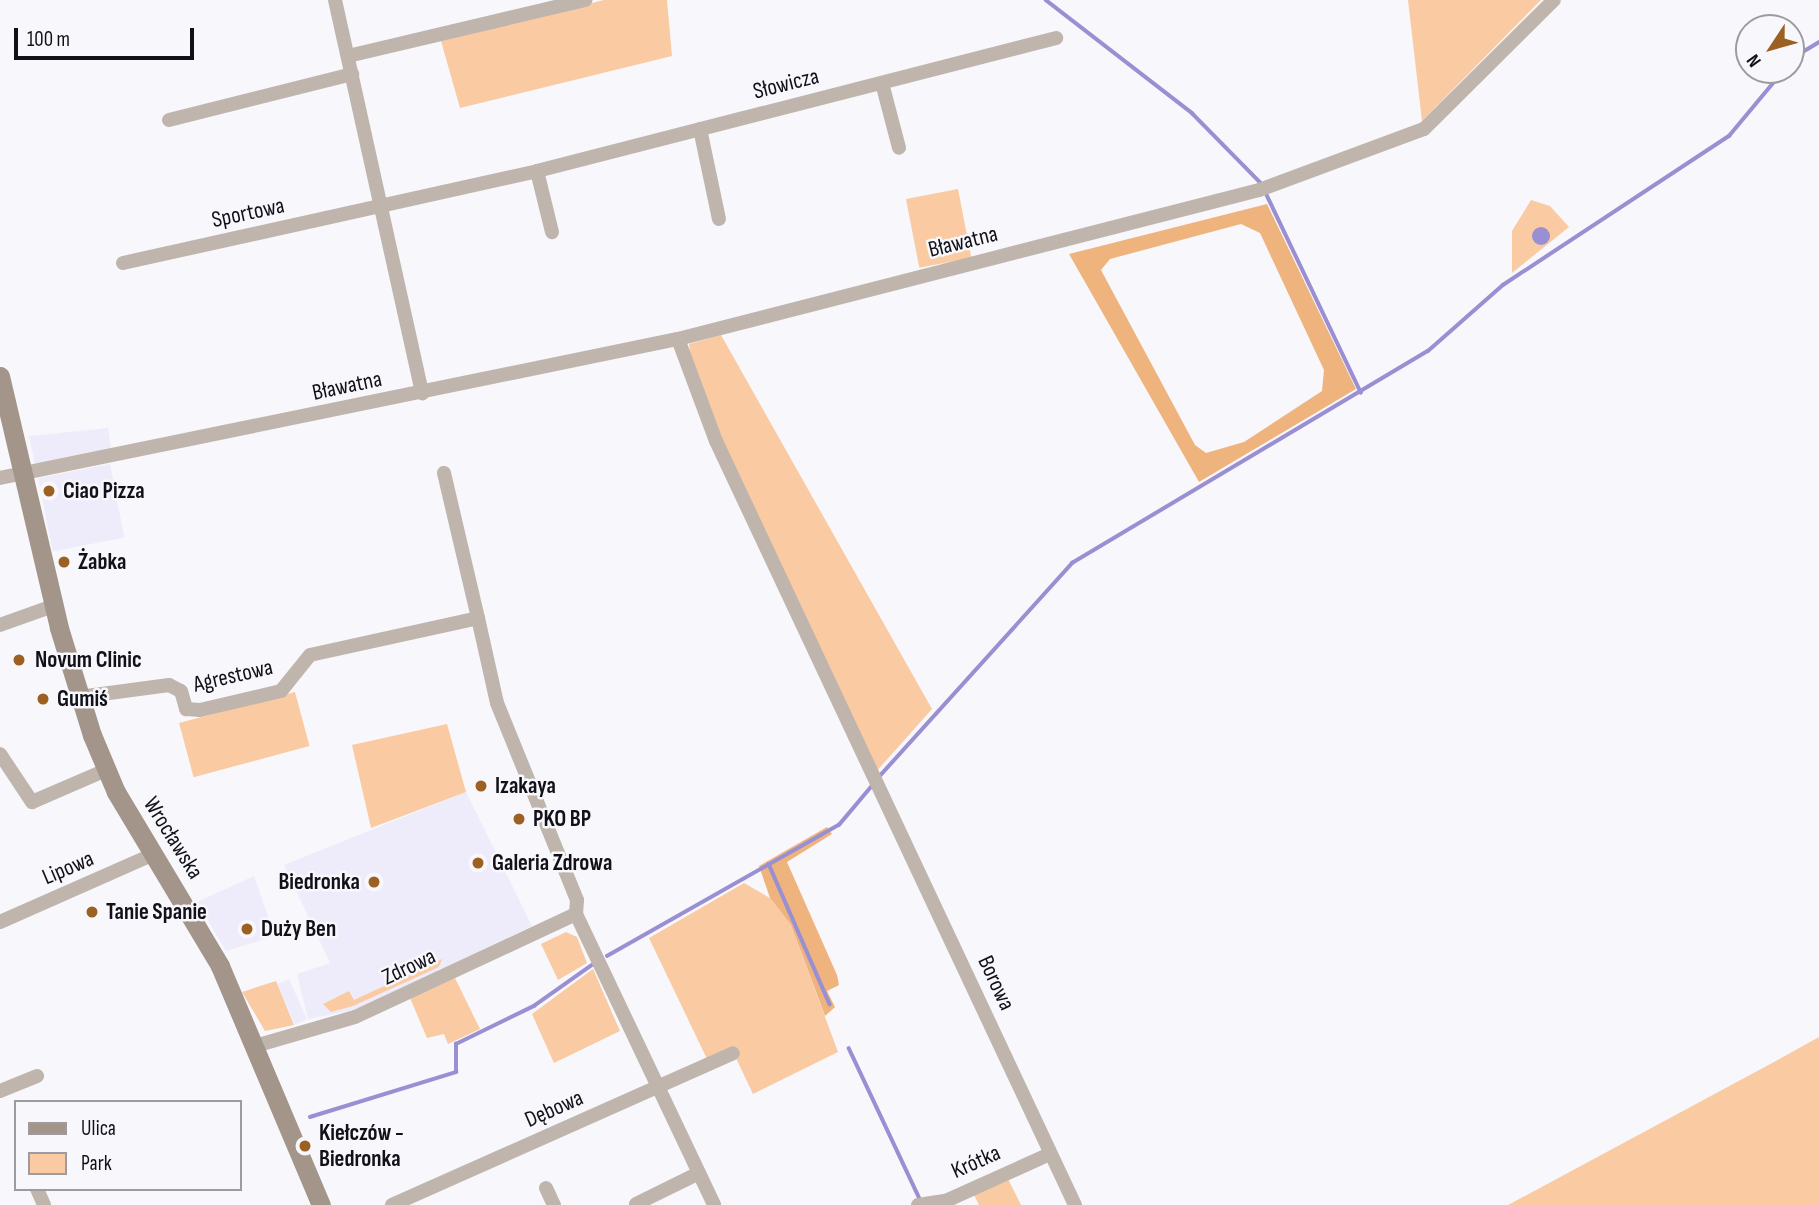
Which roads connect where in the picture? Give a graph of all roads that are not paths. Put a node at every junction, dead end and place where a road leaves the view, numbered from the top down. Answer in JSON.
{"nodes":[{"id":1,"x":334,"y":0,"type":"edge"},
{"id":2,"x":585,"y":0,"type":"edge"},
{"id":3,"x":1554,"y":0,"type":"edge"},
{"id":4,"x":1056,"y":38,"type":"dead end"},
{"id":5,"x":348,"y":57,"type":"junction"},
{"id":6,"x":352,"y":74,"type":"junction"},
{"id":7,"x":882,"y":83,"type":"junction"},
{"id":8,"x":169,"y":120,"type":"dead end"},
{"id":9,"x":700,"y":129,"type":"junction"},
{"id":10,"x":900,"y":148,"type":"dead end"},
{"id":11,"x":537,"y":172,"type":"junction"},
{"id":12,"x":383,"y":207,"type":"junction"},
{"id":13,"x":719,"y":219,"type":"dead end"},
{"id":14,"x":552,"y":232,"type":"dead end"},
{"id":15,"x":123,"y":263,"type":"dead end"},
{"id":16,"x":678,"y":340,"type":"junction"},
{"id":17,"x":0,"y":376,"type":"edge"},
{"id":18,"x":422,"y":393,"type":"junction"},
{"id":19,"x":3,"y":397,"type":"edge"},
{"id":20,"x":24,"y":473,"type":"junction"},
{"id":21,"x":444,"y":473,"type":"dead end"},
{"id":22,"x":0,"y":478,"type":"edge"},
{"id":23,"x":53,"y":606,"type":"junction"},
{"id":24,"x":478,"y":618,"type":"junction"},
{"id":25,"x":0,"y":625,"type":"edge"},
{"id":26,"x":79,"y":697,"type":"junction"},
{"id":27,"x":0,"y":754,"type":"edge"},
{"id":28,"x":106,"y":770,"type":"junction"},
{"id":29,"x":154,"y":854,"type":"junction"},
{"id":30,"x":576,"y":914,"type":"junction"},
{"id":31,"x":0,"y":922,"type":"edge"},
{"id":32,"x":255,"y":1046,"type":"junction"},
{"id":33,"x":733,"y":1053,"type":"dead end"},
{"id":34,"x":37,"y":1076,"type":"dead end"},
{"id":35,"x":662,"y":1085,"type":"junction"},
{"id":36,"x":0,"y":1091,"type":"edge"},
{"id":37,"x":1051,"y":1154,"type":"junction"},
{"id":38,"x":699,"y":1173,"type":"junction"},
{"id":39,"x":546,"y":1188,"type":"dead end"},
{"id":40,"x":636,"y":1204,"type":"edge"},
{"id":41,"x":321,"y":1205,"type":"edge"},
{"id":42,"x":392,"y":1205,"type":"edge"},
{"id":43,"x":554,"y":1205,"type":"edge"},
{"id":44,"x":714,"y":1205,"type":"edge"},
{"id":45,"x":918,"y":1205,"type":"edge"},
{"id":46,"x":1075,"y":1205,"type":"edge"}],
"edges":[{"from":1,"to":5,"type":"street"},
{"from":2,"to":5,"type":"street"},
{"from":3,"to":16,"type":"street","name":"Bławatna"},
{"from":4,"to":7,"type":"street","name":"Słowicza"},
{"from":5,"to":6,"type":"street"},
{"from":6,"to":8,"type":"street"},
{"from":6,"to":12,"type":"street"},
{"from":7,"to":9,"type":"street","name":"Słowicza"},
{"from":7,"to":10,"type":"street"},
{"from":9,"to":11,"type":"street","name":"Słowicza"},
{"from":9,"to":13,"type":"street"},
{"from":11,"to":12,"type":"street","name":"Słowicza"},
{"from":11,"to":14,"type":"street"},
{"from":12,"to":15,"type":"street","name":"Sportowa"},
{"from":12,"to":18,"type":"street"},
{"from":16,"to":18,"type":"street","name":"Bławatna"},
{"from":16,"to":37,"type":"street","name":"Borowa"},
{"from":17,"to":19,"type":"street","name":"Wrocławska"},
{"from":18,"to":20,"type":"street","name":"Bławatna"},
{"from":19,"to":20,"type":"street","name":"Wrocławska"},
{"from":20,"to":22,"type":"street"},
{"from":20,"to":23,"type":"street","name":"Wrocławska"},
{"from":21,"to":24,"type":"street"},
{"from":23,"to":25,"type":"street"},
{"from":23,"to":26,"type":"street","name":"Wrocławska"},
{"from":24,"to":26,"type":"street","name":"Agrestowa"},
{"from":24,"to":30,"type":"street"},
{"from":26,"to":28,"type":"street","name":"Wrocławska"},
{"from":27,"to":28,"type":"street"},
{"from":28,"to":29,"type":"street","name":"Wrocławska"},
{"from":29,"to":31,"type":"street","name":"Lipowa"},
{"from":29,"to":32,"type":"street","name":"Wrocławska"},
{"from":30,"to":32,"type":"street","name":"Zdrowa"},
{"from":30,"to":35,"type":"street"},
{"from":32,"to":41,"type":"street","name":"Wrocławska"},
{"from":33,"to":35,"type":"street","name":"Dębowa"},
{"from":34,"to":36,"type":"street"},
{"from":35,"to":38,"type":"street"},
{"from":35,"to":42,"type":"street","name":"Dębowa"},
{"from":37,"to":45,"type":"street","name":"Krótka"},
{"from":37,"to":46,"type":"street","name":"Borowa"},
{"from":38,"to":40,"type":"street"},
{"from":38,"to":44,"type":"street"},
{"from":39,"to":43,"type":"street"}]}
